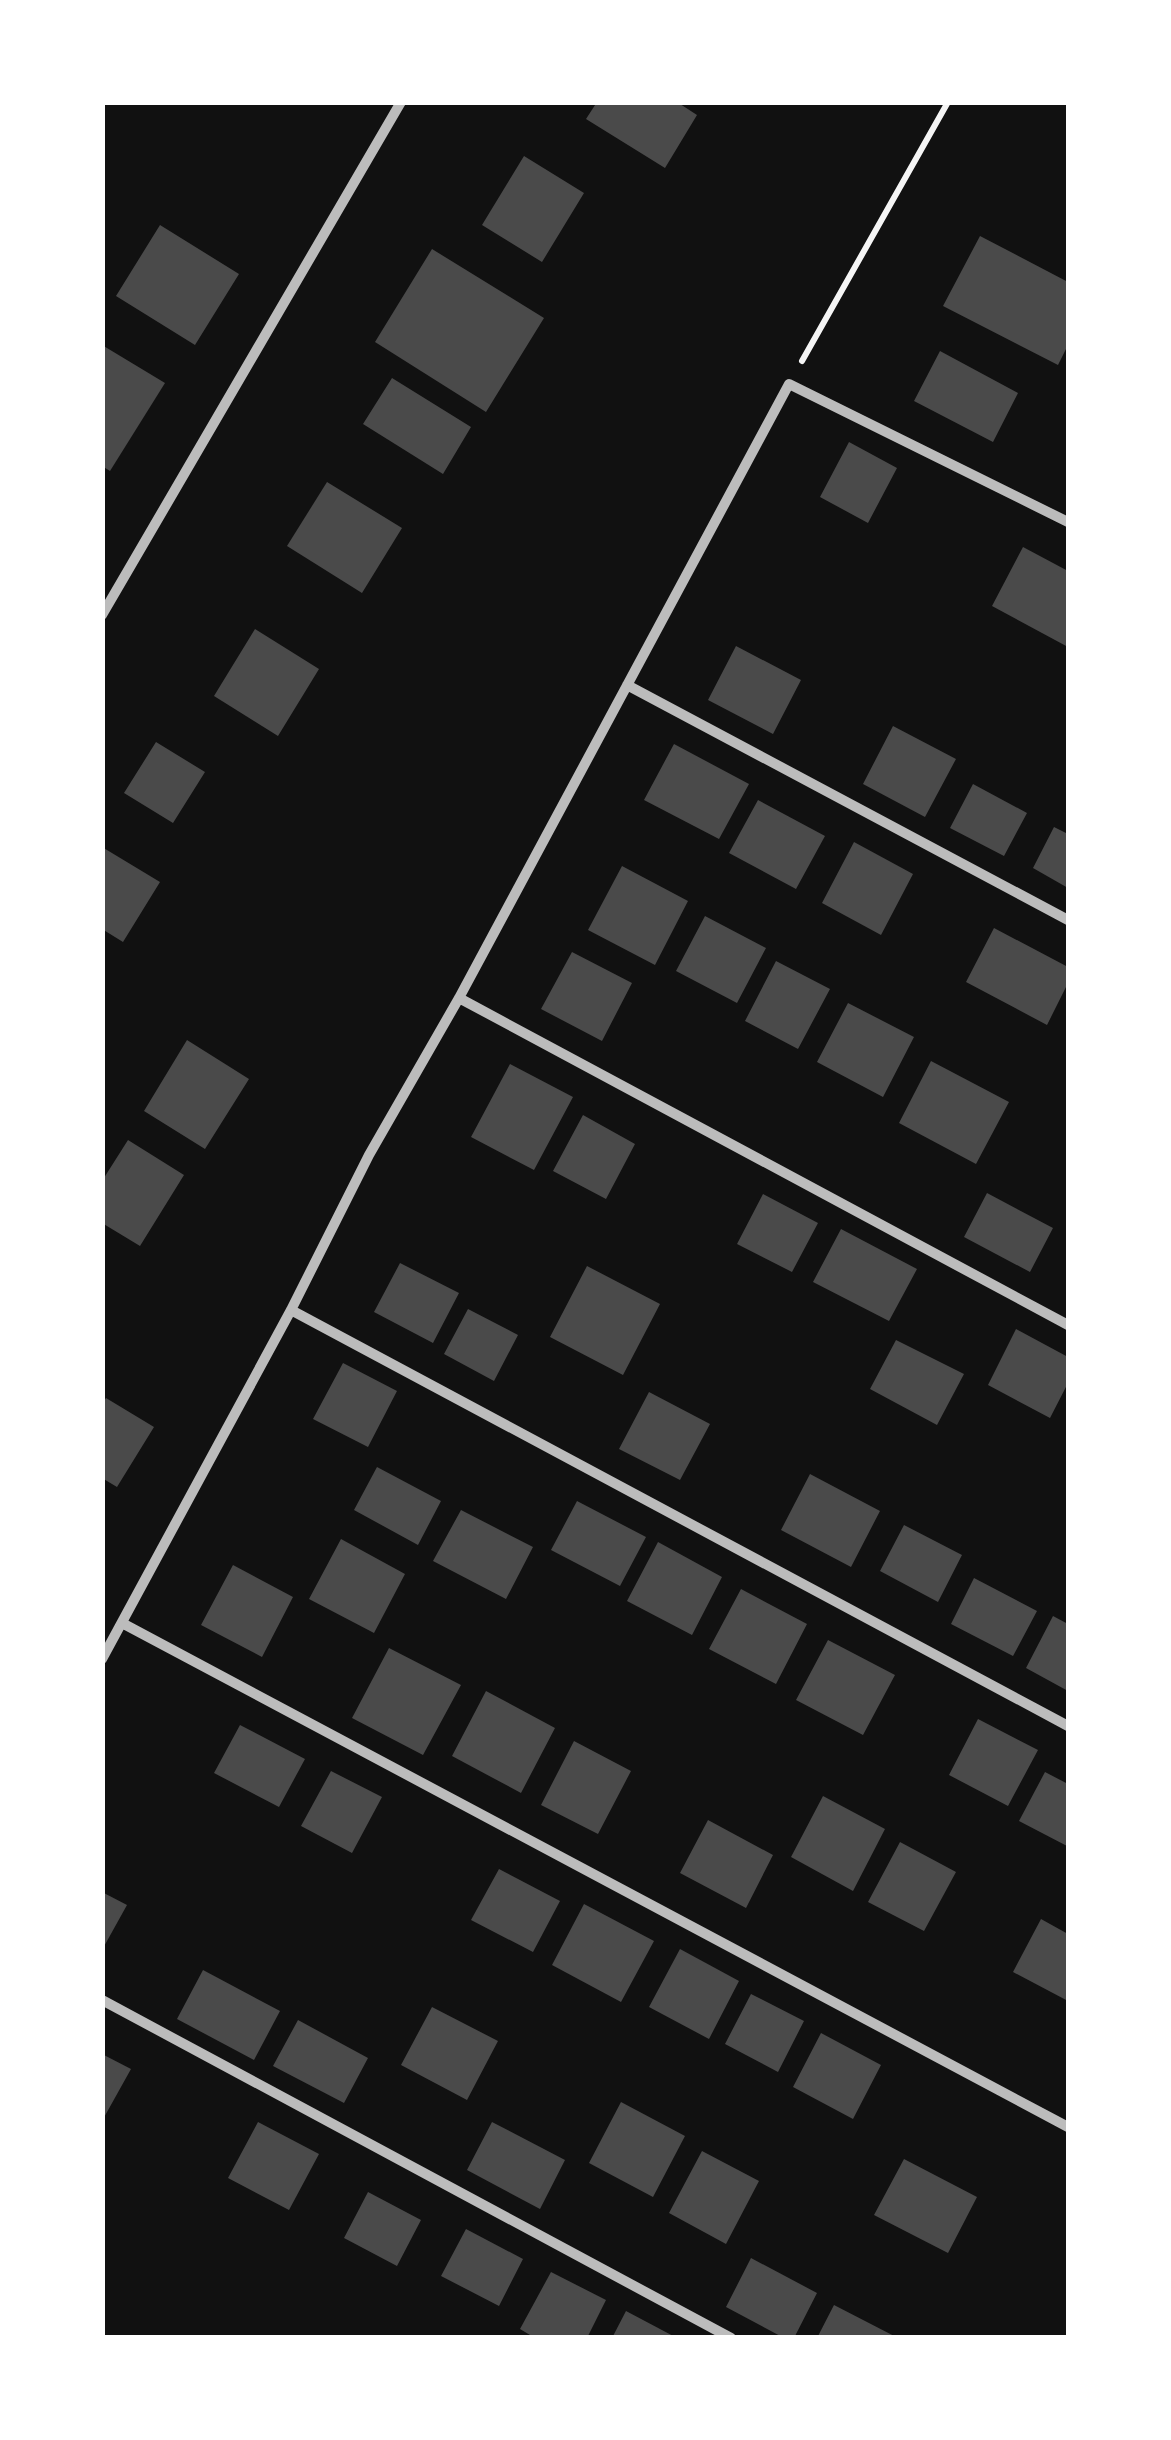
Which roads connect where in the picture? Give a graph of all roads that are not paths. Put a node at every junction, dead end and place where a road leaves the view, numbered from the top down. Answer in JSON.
{"nodes":[{"id":1,"x":401,"y":102,"type":"edge"},
{"id":2,"x":1068,"y":522,"type":"edge"},
{"id":3,"x":102,"y":615,"type":"edge"},
{"id":4,"x":628,"y":685,"type":"junction"},
{"id":5,"x":1068,"y":920,"type":"edge"},
{"id":6,"x":458,"y":998,"type":"junction"},
{"id":7,"x":291,"y":1310,"type":"junction"},
{"id":8,"x":1068,"y":1325,"type":"edge"},
{"id":9,"x":122,"y":1623,"type":"junction"},
{"id":10,"x":102,"y":1659,"type":"edge"},
{"id":11,"x":1068,"y":1726,"type":"edge"},
{"id":12,"x":102,"y":2000,"type":"edge"},
{"id":13,"x":1068,"y":2126,"type":"edge"},
{"id":14,"x":731,"y":2338,"type":"edge"}],
"edges":[{"from":1,"to":3,"type":"street"},
{"from":2,"to":4,"type":"street"},
{"from":4,"to":5,"type":"street"},
{"from":4,"to":6,"type":"street"},
{"from":6,"to":7,"type":"street"},
{"from":6,"to":8,"type":"street"},
{"from":7,"to":9,"type":"street"},
{"from":7,"to":11,"type":"street"},
{"from":9,"to":10,"type":"street"},
{"from":9,"to":13,"type":"street"},
{"from":12,"to":14,"type":"street"}]}
